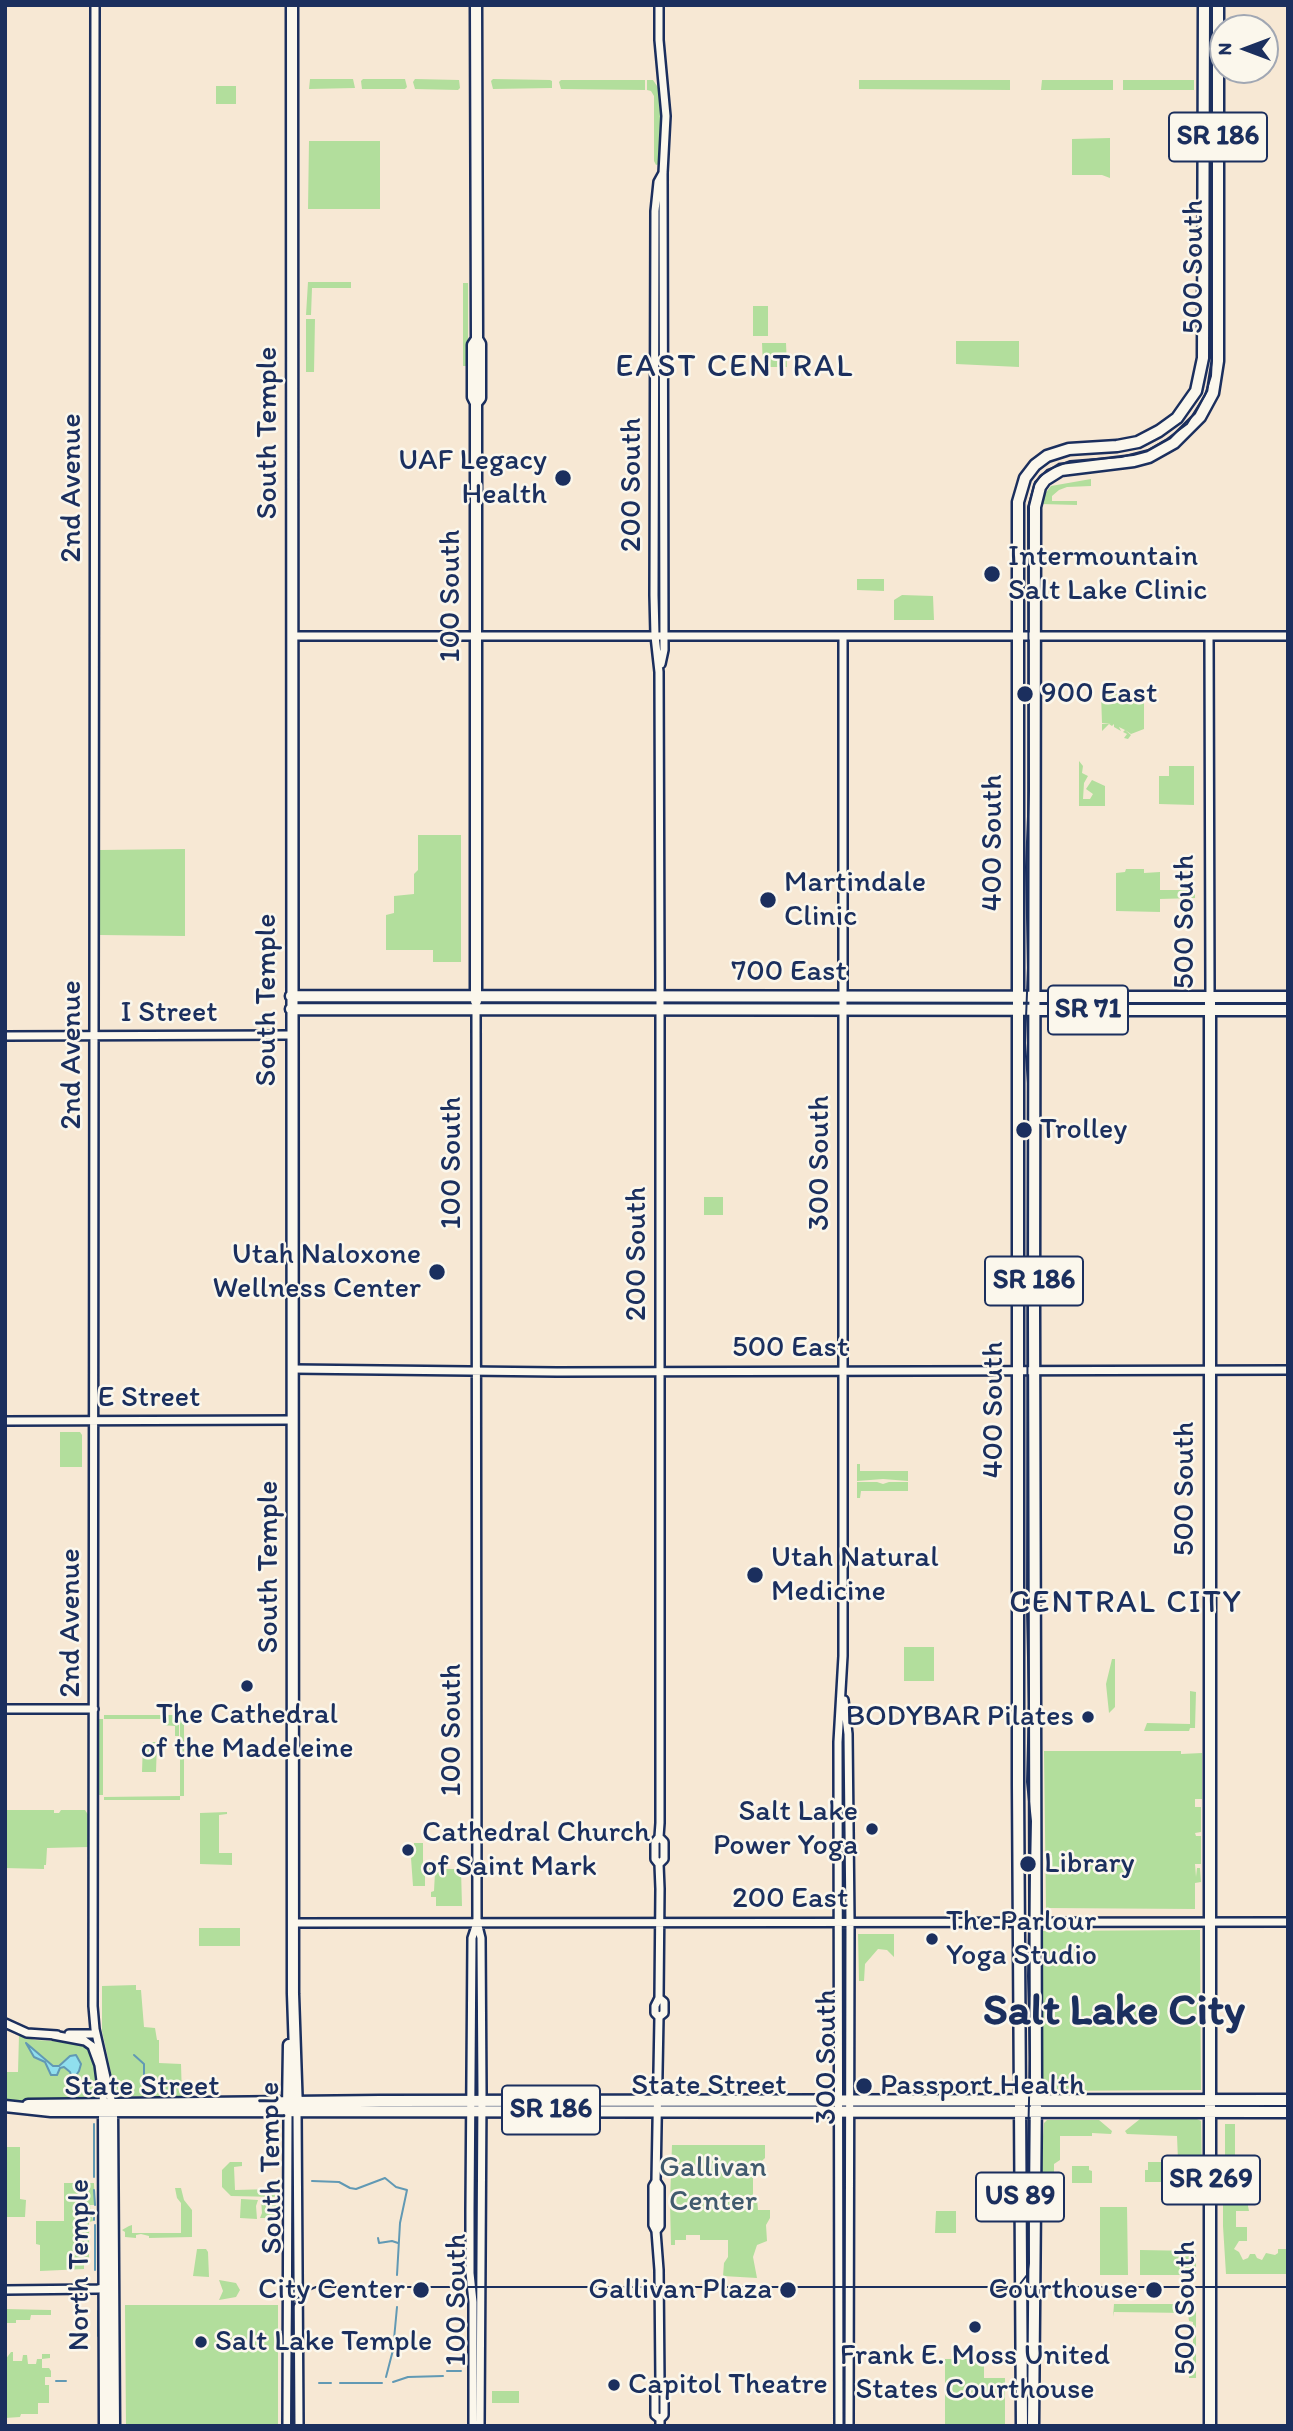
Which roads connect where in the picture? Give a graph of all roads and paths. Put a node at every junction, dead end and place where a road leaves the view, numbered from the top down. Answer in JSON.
{"nodes":[{"id":1,"x":95,"y":5,"type":"edge"},
{"id":2,"x":292,"y":5,"type":"edge"},
{"id":3,"x":476,"y":5,"type":"edge"},
{"id":4,"x":659,"y":5,"type":"edge"},
{"id":5,"x":1203,"y":5,"type":"edge"},
{"id":6,"x":1219,"y":5,"type":"edge"},
{"id":7,"x":477,"y":339,"type":"junction"},
{"id":8,"x":476,"y":403,"type":"junction"},
{"id":9,"x":1138,"y":442,"type":"joint"},
{"id":10,"x":1149,"y":457,"type":"joint"},
{"id":11,"x":292,"y":636,"type":"junction"},
{"id":12,"x":476,"y":636,"type":"junction"},
{"id":13,"x":659,"y":636,"type":"junction"},
{"id":14,"x":843,"y":636,"type":"junction"},
{"id":15,"x":1018,"y":636,"type":"junction"},
{"id":16,"x":1035,"y":636,"type":"junction"},
{"id":17,"x":1209,"y":636,"type":"junction"},
{"id":18,"x":1288,"y":636,"type":"edge"},
{"id":19,"x":291,"y":996,"type":"junction"},
{"id":20,"x":476,"y":996,"type":"junction"},
{"id":21,"x":1018,"y":996,"type":"junction"},
{"id":22,"x":1034,"y":996,"type":"junction"},
{"id":23,"x":1210,"y":996,"type":"junction"},
{"id":24,"x":660,"y":997,"type":"junction"},
{"id":25,"x":842,"y":997,"type":"junction"},
{"id":26,"x":1288,"y":997,"type":"edge"},
{"id":27,"x":291,"y":1009,"type":"junction"},
{"id":28,"x":476,"y":1009,"type":"junction"},
{"id":29,"x":660,"y":1009,"type":"junction"},
{"id":30,"x":842,"y":1009,"type":"junction"},
{"id":31,"x":1018,"y":1010,"type":"junction"},
{"id":32,"x":1034,"y":1010,"type":"junction"},
{"id":33,"x":1210,"y":1010,"type":"junction"},
{"id":34,"x":1288,"y":1010,"type":"edge"},
{"id":35,"x":291,"y":1035,"type":"junction"},
{"id":36,"x":5,"y":1036,"type":"edge"},
{"id":37,"x":94,"y":1036,"type":"junction"},
{"id":38,"x":293,"y":1369,"type":"junction"},
{"id":39,"x":1018,"y":1370,"type":"junction"},
{"id":40,"x":1034,"y":1370,"type":"junction"},
{"id":41,"x":1210,"y":1370,"type":"junction"},
{"id":42,"x":1288,"y":1370,"type":"edge"},
{"id":43,"x":477,"y":1371,"type":"junction"},
{"id":44,"x":660,"y":1371,"type":"junction"},
{"id":45,"x":843,"y":1371,"type":"junction"},
{"id":46,"x":293,"y":1420,"type":"junction"},
{"id":47,"x":5,"y":1421,"type":"edge"},
{"id":48,"x":94,"y":1421,"type":"junction"},
{"id":49,"x":843,"y":1689,"type":"junction"},
{"id":50,"x":5,"y":1709,"type":"edge"},
{"id":51,"x":94,"y":1709,"type":"junction"},
{"id":52,"x":477,"y":1922,"type":"junction"},
{"id":53,"x":660,"y":1922,"type":"junction"},
{"id":54,"x":839,"y":1922,"type":"junction"},
{"id":55,"x":850,"y":1922,"type":"junction"},
{"id":56,"x":1020,"y":1922,"type":"junction"},
{"id":57,"x":1036,"y":1922,"type":"junction"},
{"id":58,"x":1212,"y":1922,"type":"junction"},
{"id":59,"x":1288,"y":1922,"type":"edge"},
{"id":60,"x":293,"y":1923,"type":"junction"},
{"id":61,"x":849,"y":2021,"type":"junction"},
{"id":62,"x":839,"y":2022,"type":"junction"},
{"id":63,"x":5,"y":2023,"type":"edge"},
{"id":64,"x":96,"y":2034,"type":"junction"},
{"id":65,"x":53,"y":2035,"type":"junction"},
{"id":66,"x":1036,"y":2100,"type":"junction"},
{"id":67,"x":1211,"y":2100,"type":"junction"},
{"id":68,"x":1288,"y":2100,"type":"edge"},
{"id":69,"x":658,"y":2105,"type":"junction"},
{"id":70,"x":5,"y":2106,"type":"edge"},
{"id":71,"x":476,"y":2106,"type":"junction"},
{"id":72,"x":844,"y":2106,"type":"junction"},
{"id":73,"x":1019,"y":2106,"type":"junction"},
{"id":74,"x":108,"y":2107,"type":"junction"},
{"id":75,"x":293,"y":2107,"type":"junction"},
{"id":76,"x":1036,"y":2112,"type":"junction"},
{"id":77,"x":1288,"y":2112,"type":"edge"},
{"id":78,"x":1211,"y":2113,"type":"junction"},
{"id":79,"x":656,"y":2180,"type":"junction"},
{"id":80,"x":839,"y":2205,"type":"junction"},
{"id":81,"x":849,"y":2205,"type":"junction"},
{"id":82,"x":839,"y":2215,"type":"junction"},
{"id":83,"x":656,"y":2231,"type":"junction"},
{"id":84,"x":5,"y":2290,"type":"edge"},
{"id":85,"x":107,"y":2290,"type":"junction"},
{"id":86,"x":845,"y":2295,"type":"dead end"},
{"id":87,"x":472,"y":2346,"type":"junction"},
{"id":88,"x":481,"y":2371,"type":"junction"},
{"id":89,"x":839,"y":2387,"type":"junction"},
{"id":90,"x":849,"y":2387,"type":"junction"},
{"id":91,"x":660,"y":2422,"type":"edge"},
{"id":92,"x":105,"y":2426,"type":"edge"},
{"id":93,"x":114,"y":2426,"type":"edge"},
{"id":94,"x":287,"y":2426,"type":"edge"},
{"id":95,"x":299,"y":2426,"type":"edge"},
{"id":96,"x":473,"y":2426,"type":"edge"},
{"id":97,"x":480,"y":2426,"type":"edge"},
{"id":98,"x":839,"y":2426,"type":"edge"},
{"id":99,"x":849,"y":2426,"type":"edge"},
{"id":100,"x":1022,"y":2426,"type":"edge"},
{"id":101,"x":1033,"y":2426,"type":"edge"},
{"id":102,"x":1210,"y":2426,"type":"edge"}],
"edges":[{"from":1,"to":37,"type":"street","name":"2nd Avenue"},
{"from":2,"to":11,"type":"main road","name":"South Temple"},
{"from":3,"to":7,"type":"main road","name":"100 South"},
{"from":4,"to":13,"type":"street","name":"200 South"},
{"from":5,"to":9,"type":"main road","name":"500 South","number":"SR 186"},
{"from":6,"to":10,"type":"main road","name":"500 South","number":"SR 186"},
{"from":7,"to":8,"type":"main road","name":"100 South"},
{"from":7,"to":8,"type":"main road","name":"100 South"},
{"from":8,"to":12,"type":"main road","name":"100 South"},
{"from":9,"to":15,"type":"main road","name":"400 South","number":"SR 186"},
{"from":10,"to":16,"type":"main road","name":"400 South","number":"SR 186"},
{"from":11,"to":12,"type":"street"},
{"from":11,"to":19,"type":"main road","name":"South Temple"},
{"from":12,"to":13,"type":"street"},
{"from":12,"to":20,"type":"main road","name":"100 South"},
{"from":13,"to":14,"type":"street"},
{"from":13,"to":24,"type":"street","name":"200 South"},
{"from":14,"to":15,"type":"street"},
{"from":14,"to":25,"type":"street","name":"300 South"},
{"from":15,"to":16,"type":"street"},
{"from":15,"to":21,"type":"main road","name":"400 South","number":"SR 186"},
{"from":16,"to":17,"type":"street"},
{"from":16,"to":22,"type":"main road","name":"400 South","number":"SR 186"},
{"from":17,"to":18,"type":"street"},
{"from":17,"to":23,"type":"street","name":"500 South"},
{"from":19,"to":20,"type":"main road","name":"700 East"},
{"from":19,"to":27,"type":"main road","name":"South Temple"},
{"from":20,"to":24,"type":"main road","name":"700 East"},
{"from":20,"to":28,"type":"main road","name":"100 South"},
{"from":21,"to":22,"type":"main road","name":"700 East","number":"SR 71"},
{"from":21,"to":25,"type":"main road","name":"700 East"},
{"from":21,"to":31,"type":"main road","name":"400 South","number":"SR 186"},
{"from":22,"to":23,"type":"main road","name":"700 East","number":"SR 71"},
{"from":22,"to":32,"type":"main road","name":"400 South","number":"SR 186"},
{"from":23,"to":26,"type":"main road","name":"700 East","number":"SR 71"},
{"from":23,"to":33,"type":"main road","name":"500 South"},
{"from":24,"to":25,"type":"main road","name":"700 East"},
{"from":24,"to":29,"type":"street","name":"200 South"},
{"from":25,"to":30,"type":"street","name":"300 South"},
{"from":27,"to":28,"type":"main road","name":"700 East"},
{"from":27,"to":35,"type":"main road","name":"South Temple"},
{"from":28,"to":29,"type":"main road","name":"700 East"},
{"from":28,"to":43,"type":"street","name":"100 South"},
{"from":29,"to":30,"type":"main road","name":"700 East"},
{"from":29,"to":44,"type":"street","name":"200 South"},
{"from":30,"to":31,"type":"main road","name":"700 East"},
{"from":30,"to":45,"type":"street","name":"300 South"},
{"from":31,"to":32,"type":"main road","name":"700 East","number":"SR 71"},
{"from":31,"to":39,"type":"main road","name":"400 South","number":"SR 186"},
{"from":32,"to":33,"type":"main road","name":"700 East","number":"SR 71"},
{"from":32,"to":40,"type":"main road","name":"400 South","number":"SR 186"},
{"from":33,"to":34,"type":"main road","name":"700 East","number":"SR 71"},
{"from":33,"to":41,"type":"main road","name":"500 South"},
{"from":35,"to":37,"type":"street","name":"I Street"},
{"from":35,"to":38,"type":"main road","name":"South Temple"},
{"from":36,"to":37,"type":"street","name":"I Street"},
{"from":37,"to":48,"type":"street","name":"2nd Avenue"},
{"from":38,"to":43,"type":"street","name":"500 East"},
{"from":38,"to":46,"type":"main road","name":"South Temple"},
{"from":39,"to":40,"type":"street","name":"500 East"},
{"from":39,"to":45,"type":"street","name":"500 East"},
{"from":39,"to":56,"type":"main road","name":"400 South","number":"SR 186"},
{"from":40,"to":41,"type":"street","name":"500 East"},
{"from":40,"to":57,"type":"main road","name":"400 South","number":"SR 186"},
{"from":41,"to":42,"type":"street","name":"500 East"},
{"from":41,"to":58,"type":"main road","name":"500 South"},
{"from":43,"to":44,"type":"street","name":"500 East"},
{"from":43,"to":52,"type":"street","name":"100 South"},
{"from":44,"to":45,"type":"street","name":"500 East"},
{"from":44,"to":53,"type":"street","name":"200 South"},
{"from":45,"to":49,"type":"street","name":"300 South"},
{"from":46,"to":48,"type":"street","name":"E Street"},
{"from":46,"to":60,"type":"main road","name":"South Temple"},
{"from":47,"to":48,"type":"street","name":"E Street"},
{"from":48,"to":51,"type":"street","name":"2nd Avenue"},
{"from":49,"to":54,"type":"street","name":"300 South"},
{"from":49,"to":55,"type":"street","name":"300 South"},
{"from":50,"to":51,"type":"street"},
{"from":51,"to":64,"type":"street","name":"2nd Avenue"},
{"from":52,"to":53,"type":"street","name":"200 East"},
{"from":52,"to":60,"type":"street","name":"200 East"},
{"from":52,"to":71,"type":"street","name":"100 South"},
{"from":53,"to":54,"type":"street","name":"200 East"},
{"from":53,"to":69,"type":"street","name":"200 South"},
{"from":54,"to":55,"type":"street","name":"200 East"},
{"from":54,"to":62,"type":"street","name":"300 South"},
{"from":55,"to":56,"type":"street","name":"200 East"},
{"from":55,"to":61,"type":"street","name":"300 South"},
{"from":56,"to":57,"type":"street","name":"200 East"},
{"from":56,"to":73,"type":"main road","name":"400 South","number":"SR 186"},
{"from":57,"to":58,"type":"street","name":"200 East"},
{"from":57,"to":66,"type":"main road","name":"400 South","number":"SR 186"},
{"from":58,"to":59,"type":"street","name":"200 East"},
{"from":58,"to":67,"type":"main road","name":"500 South"},
{"from":60,"to":75,"type":"main road","name":"South Temple"},
{"from":61,"to":62,"type":"street"},
{"from":61,"to":72,"type":"street","name":"300 South"},
{"from":62,"to":72,"type":"street","name":"300 South"},
{"from":63,"to":65,"type":"street"},
{"from":64,"to":65,"type":"street"},
{"from":64,"to":74,"type":"street","name":"2nd Avenue"},
{"from":65,"to":74,"type":"street"},
{"from":66,"to":67,"type":"main road","name":"State Street"},
{"from":66,"to":73,"type":"main road","name":"State Street"},
{"from":66,"to":76,"type":"main road","name":"400 South","number":"SR 186"},
{"from":67,"to":68,"type":"main road","name":"State Street"},
{"from":67,"to":78,"type":"main road","name":"500 South","number":"SR 269"},
{"from":69,"to":71,"type":"main road","name":"State Street","number":"SR 186"},
{"from":69,"to":72,"type":"main road","name":"State Street","number":"SR 186"},
{"from":69,"to":79,"type":"street","name":"200 South"},
{"from":70,"to":74,"type":"main road","name":"State Street","number":"SR 186"},
{"from":71,"to":75,"type":"main road","name":"State Street","number":"SR 186"},
{"from":71,"to":87,"type":"street","name":"100 South"},
{"from":71,"to":88,"type":"street","name":"100 South"},
{"from":72,"to":73,"type":"main road","name":"State Street","number":"SR 186"},
{"from":72,"to":80,"type":"street","name":"300 South"},
{"from":72,"to":81,"type":"street"},
{"from":73,"to":76,"type":"main road","name":"State Street","number":"SR 186"},
{"from":73,"to":100,"type":"main road","name":"400 South","number":"US 89"},
{"from":74,"to":75,"type":"main road","name":"State Street","number":"SR 186"},
{"from":74,"to":85,"type":"main road","name":"North Temple"},
{"from":75,"to":94,"type":"street","name":"South Temple"},
{"from":75,"to":95,"type":"street","name":"South Temple"},
{"from":76,"to":78,"type":"main road","name":"State Street"},
{"from":76,"to":101,"type":"main road","name":"400 South","number":"US 89"},
{"from":77,"to":78,"type":"main road","name":"State Street"},
{"from":78,"to":102,"type":"main road","name":"500 South","number":"SR 269"},
{"from":79,"to":83,"type":"street","name":"200 South"},
{"from":79,"to":83,"type":"street","name":"200 South"},
{"from":80,"to":81,"type":"street"},
{"from":80,"to":82,"type":"street","name":"300 South"},
{"from":81,"to":90,"type":"street"},
{"from":82,"to":86,"type":"street"},
{"from":82,"to":89,"type":"street","name":"300 South"},
{"from":83,"to":91,"type":"street","name":"200 South"},
{"from":84,"to":85,"type":"street"},
{"from":85,"to":92,"type":"main road","name":"North Temple"},
{"from":85,"to":93,"type":"main road","name":"North Temple"},
{"from":87,"to":88,"type":"street"},
{"from":87,"to":96,"type":"street","name":"100 South"},
{"from":88,"to":97,"type":"street","name":"100 South"},
{"from":89,"to":90,"type":"street"},
{"from":89,"to":98,"type":"street","name":"300 South"},
{"from":90,"to":99,"type":"street"}]}
